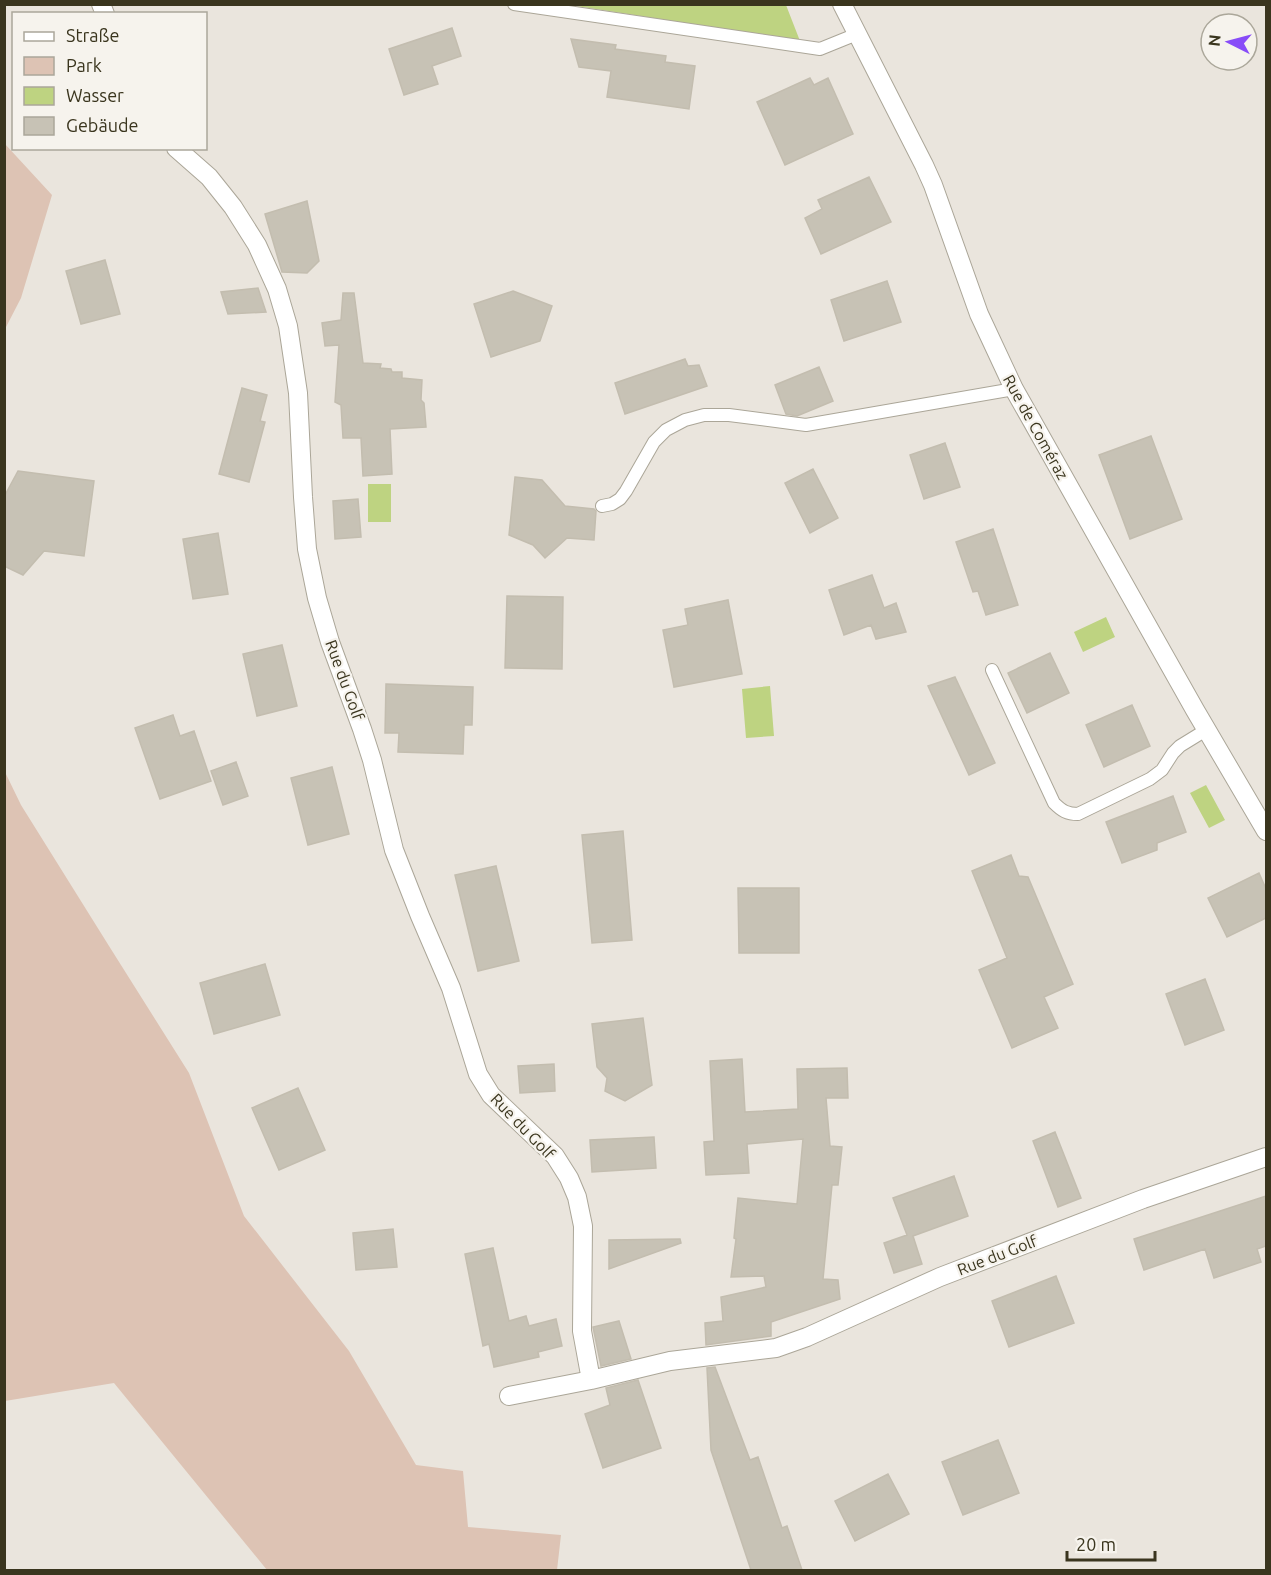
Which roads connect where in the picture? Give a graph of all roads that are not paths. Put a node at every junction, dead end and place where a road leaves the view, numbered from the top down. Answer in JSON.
{"nodes":[{"id":1,"x":514,"y":4,"type":"edge"},
{"id":2,"x":842,"y":4,"type":"edge"},
{"id":3,"x":857,"y":34,"type":"junction"},
{"id":4,"x":178,"y":150,"type":"edge"},
{"id":5,"x":1014,"y":388,"type":"junction"},
{"id":6,"x":602,"y":506,"type":"dead end"},
{"id":7,"x":992,"y":670,"type":"dead end"},
{"id":8,"x":1206,"y":730,"type":"junction"},
{"id":9,"x":1266,"y":831,"type":"edge"},
{"id":10,"x":1266,"y":1157,"type":"edge"},
{"id":11,"x":591,"y":1380,"type":"junction"},
{"id":12,"x":509,"y":1396,"type":"dead end"}],
"edges":[{"from":1,"to":3,"type":"lane"},
{"from":2,"to":3,"type":"street","name":"Rue de Coméraz"},
{"from":3,"to":5,"type":"street","name":"Rue de Coméraz"},
{"from":4,"to":11,"type":"street","name":"Rue du Golf"},
{"from":5,"to":6,"type":"lane"},
{"from":5,"to":8,"type":"street","name":"Rue de Coméraz"},
{"from":7,"to":8,"type":"lane"},
{"from":8,"to":9,"type":"street","name":"Rue de Coméraz"},
{"from":10,"to":11,"type":"street","name":"Rue du Golf"},
{"from":11,"to":12,"type":"street"}]}
